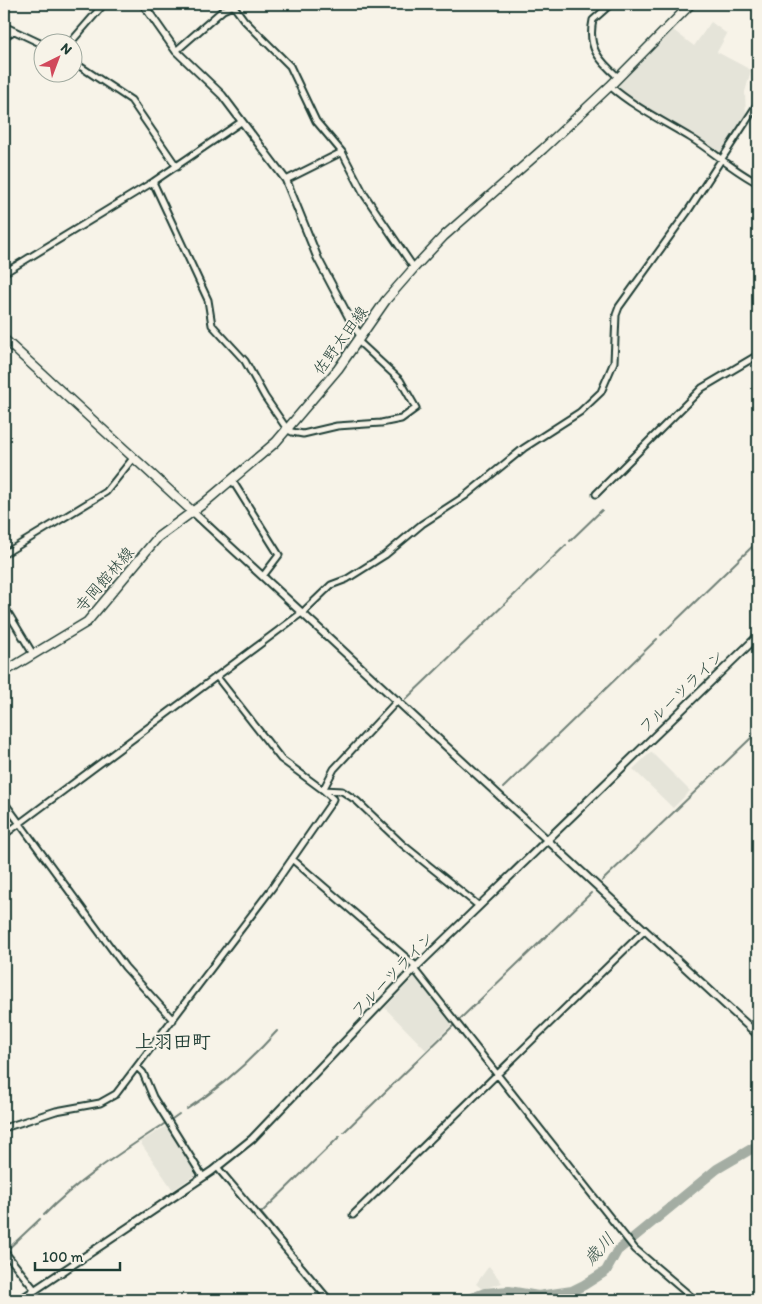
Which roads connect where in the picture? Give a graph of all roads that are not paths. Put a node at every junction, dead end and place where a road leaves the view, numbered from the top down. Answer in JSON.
{"nodes":[{"id":1,"x":104,"y":4,"type":"edge"},
{"id":2,"x":143,"y":4,"type":"edge"},
{"id":3,"x":235,"y":4,"type":"edge"},
{"id":4,"x":611,"y":4,"type":"edge"},
{"id":5,"x":691,"y":4,"type":"edge"},
{"id":6,"x":4,"y":26,"type":"edge"},
{"id":7,"x":14,"y":31,"type":"junction"},
{"id":8,"x":80,"y":32,"type":"edge"},
{"id":9,"x":4,"y":37,"type":"edge"},
{"id":10,"x":32,"y":39,"type":"edge"},
{"id":11,"x":176,"y":51,"type":"junction"},
{"id":12,"x":82,"y":68,"type":"edge"},
{"id":13,"x":618,"y":78,"type":"junction"},
{"id":14,"x":610,"y":86,"type":"junction"},
{"id":15,"x":758,"y":103,"type":"edge"},
{"id":16,"x":241,"y":122,"type":"junction"},
{"id":17,"x":342,"y":152,"type":"junction"},
{"id":18,"x":721,"y":159,"type":"junction"},
{"id":19,"x":177,"y":168,"type":"junction"},
{"id":20,"x":286,"y":180,"type":"junction"},
{"id":21,"x":153,"y":182,"type":"junction"},
{"id":22,"x":758,"y":183,"type":"edge"},
{"id":23,"x":414,"y":268,"type":"junction"},
{"id":24,"x":4,"y":273,"type":"edge"},
{"id":25,"x":4,"y":338,"type":"edge"},
{"id":26,"x":360,"y":339,"type":"junction"},
{"id":27,"x":758,"y":355,"type":"edge"},
{"id":28,"x":287,"y":429,"type":"junction"},
{"id":29,"x":134,"y":457,"type":"junction"},
{"id":30,"x":232,"y":480,"type":"junction"},
{"id":31,"x":596,"y":494,"type":"dead end"},
{"id":32,"x":193,"y":512,"type":"junction"},
{"id":33,"x":4,"y":554,"type":"edge"},
{"id":34,"x":263,"y":576,"type":"junction"},
{"id":35,"x":4,"y":606,"type":"edge"},
{"id":36,"x":303,"y":612,"type":"junction"},
{"id":37,"x":758,"y":636,"type":"edge"},
{"id":38,"x":33,"y":654,"type":"junction"},
{"id":39,"x":4,"y":672,"type":"edge"},
{"id":40,"x":217,"y":677,"type":"junction"},
{"id":41,"x":398,"y":700,"type":"junction"},
{"id":42,"x":323,"y":790,"type":"junction"},
{"id":43,"x":4,"y":802,"type":"edge"},
{"id":44,"x":20,"y":823,"type":"junction"},
{"id":45,"x":4,"y":835,"type":"edge"},
{"id":46,"x":548,"y":840,"type":"junction"},
{"id":47,"x":292,"y":859,"type":"junction"},
{"id":48,"x":479,"y":906,"type":"junction"},
{"id":49,"x":645,"y":930,"type":"junction"},
{"id":50,"x":415,"y":968,"type":"junction"},
{"id":51,"x":173,"y":1020,"type":"junction"},
{"id":52,"x":758,"y":1035,"type":"edge"},
{"id":53,"x":137,"y":1068,"type":"junction"},
{"id":54,"x":497,"y":1074,"type":"junction"},
{"id":55,"x":4,"y":1128,"type":"edge"},
{"id":56,"x":218,"y":1167,"type":"junction"},
{"id":57,"x":203,"y":1177,"type":"junction"},
{"id":58,"x":353,"y":1215,"type":"dead end"},
{"id":59,"x":4,"y":1251,"type":"edge"},
{"id":60,"x":35,"y":1290,"type":"junction"},
{"id":61,"x":20,"y":1300,"type":"edge"},
{"id":62,"x":328,"y":1300,"type":"edge"},
{"id":63,"x":695,"y":1300,"type":"edge"}],
"edges":[{"from":1,"to":8,"type":"street"},
{"from":2,"to":11,"type":"street"},
{"from":3,"to":11,"type":"street"},
{"from":3,"to":17,"type":"street"},
{"from":4,"to":13,"type":"street"},
{"from":5,"to":13,"type":"main road","name":"佐野太田線"},
{"from":6,"to":7,"type":"street"},
{"from":7,"to":9,"type":"street"},
{"from":7,"to":10,"type":"street"},
{"from":11,"to":16,"type":"street"},
{"from":12,"to":19,"type":"street"},
{"from":13,"to":14,"type":"main road","name":"佐野太田線"},
{"from":14,"to":18,"type":"street"},
{"from":14,"to":23,"type":"main road","name":"佐野太田線"},
{"from":15,"to":18,"type":"street"},
{"from":16,"to":19,"type":"street"},
{"from":16,"to":20,"type":"street"},
{"from":17,"to":20,"type":"street"},
{"from":17,"to":23,"type":"street"},
{"from":18,"to":22,"type":"street"},
{"from":18,"to":36,"type":"street"},
{"from":19,"to":21,"type":"street"},
{"from":20,"to":26,"type":"street"},
{"from":21,"to":24,"type":"street"},
{"from":21,"to":28,"type":"street"},
{"from":23,"to":26,"type":"main road","name":"佐野太田線"},
{"from":25,"to":29,"type":"main road"},
{"from":26,"to":28,"type":"main road","name":"佐野太田線"},
{"from":26,"to":28,"type":"street"},
{"from":27,"to":31,"type":"street"},
{"from":28,"to":30,"type":"main road","name":"佐野太田線"},
{"from":29,"to":32,"type":"main road"},
{"from":29,"to":33,"type":"street"},
{"from":30,"to":32,"type":"main road","name":"佐野太田線"},
{"from":30,"to":34,"type":"street"},
{"from":32,"to":34,"type":"street"},
{"from":32,"to":38,"type":"main road","name":"寺岡館林線"},
{"from":34,"to":36,"type":"street"},
{"from":35,"to":38,"type":"street"},
{"from":36,"to":40,"type":"street"},
{"from":36,"to":41,"type":"street"},
{"from":37,"to":46,"type":"street","name":"フルーツライン"},
{"from":38,"to":39,"type":"main road","name":"寺岡館林線"},
{"from":40,"to":42,"type":"street"},
{"from":40,"to":44,"type":"street"},
{"from":41,"to":42,"type":"street"},
{"from":41,"to":46,"type":"street"},
{"from":42,"to":47,"type":"street"},
{"from":42,"to":48,"type":"street"},
{"from":43,"to":44,"type":"street"},
{"from":44,"to":45,"type":"street"},
{"from":44,"to":51,"type":"street"},
{"from":46,"to":48,"type":"street","name":"フルーツライン"},
{"from":46,"to":49,"type":"street"},
{"from":47,"to":50,"type":"street"},
{"from":47,"to":51,"type":"street"},
{"from":48,"to":50,"type":"street","name":"フルーツライン"},
{"from":49,"to":52,"type":"street"},
{"from":49,"to":54,"type":"street"},
{"from":50,"to":54,"type":"street"},
{"from":50,"to":56,"type":"street","name":"フルーツライン"},
{"from":51,"to":53,"type":"street"},
{"from":53,"to":55,"type":"street"},
{"from":53,"to":57,"type":"street"},
{"from":54,"to":58,"type":"street"},
{"from":54,"to":63,"type":"street"},
{"from":56,"to":57,"type":"street","name":"フルーツライン"},
{"from":56,"to":62,"type":"street"},
{"from":57,"to":60,"type":"street","name":"フルーツライン"},
{"from":59,"to":60,"type":"street"},
{"from":60,"to":61,"type":"street","name":"フルーツライン"}]}
